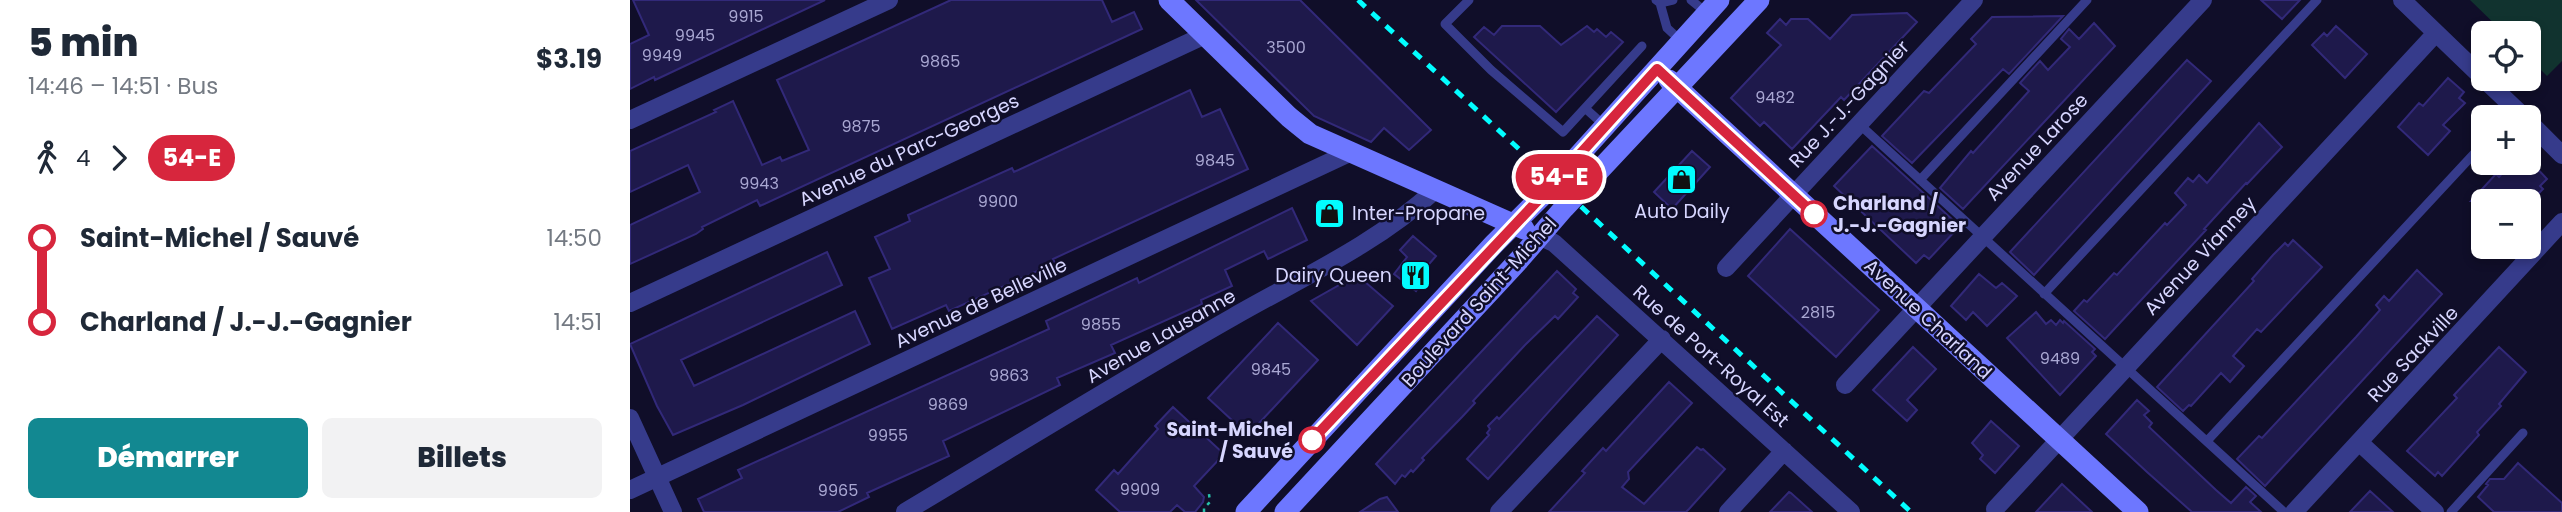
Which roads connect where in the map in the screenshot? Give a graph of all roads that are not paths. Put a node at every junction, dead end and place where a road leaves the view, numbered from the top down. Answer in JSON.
{"nodes":[{"id":1,"x":888,"y":0,"type":"edge"},
{"id":2,"x":1169,"y":0,"type":"edge"},
{"id":3,"x":1469,"y":0,"type":"edge"},
{"id":4,"x":1673,"y":0,"type":"edge"},
{"id":5,"x":1759,"y":0,"type":"edge"},
{"id":6,"x":1974,"y":0,"type":"edge"},
{"id":7,"x":2087,"y":0,"type":"edge"},
{"id":8,"x":2203,"y":0,"type":"edge"},
{"id":9,"x":2317,"y":0,"type":"edge"},
{"id":10,"x":2402,"y":0,"type":"edge"},
{"id":11,"x":1658,"y":2,"type":"edge"},
{"id":12,"x":1706,"y":4,"type":"edge"},
{"id":13,"x":2436,"y":33,"type":"junction"},
{"id":14,"x":1205,"y":35,"type":"junction"},
{"id":15,"x":1681,"y":41,"type":"junction"},
{"id":16,"x":1642,"y":46,"type":"dead end"},
{"id":17,"x":2471,"y":66,"type":"edge"},
{"id":18,"x":1657,"y":69,"type":"junction"},
{"id":19,"x":1677,"y":88,"type":"junction"},
{"id":20,"x":2495,"y":91,"type":"edge"},
{"id":21,"x":2507,"y":105,"type":"edge"},
{"id":22,"x":1586,"y":109,"type":"junction"},
{"id":23,"x":630,"y":120,"type":"edge"},
{"id":24,"x":1859,"y":124,"type":"junction"},
{"id":25,"x":1605,"y":126,"type":"junction"},
{"id":26,"x":2541,"y":134,"type":"edge"},
{"id":27,"x":1349,"y":153,"type":"junction"},
{"id":28,"x":2562,"y":155,"type":"edge"},
{"id":29,"x":2471,"y":157,"type":"edge"},
{"id":30,"x":1920,"y":180,"type":"junction"},
{"id":31,"x":1434,"y":191,"type":"junction"},
{"id":32,"x":1793,"y":195,"type":"junction"},
{"id":33,"x":2562,"y":222,"type":"edge"},
{"id":34,"x":1513,"y":225,"type":"junction"},
{"id":35,"x":1539,"y":236,"type":"junction"},
{"id":36,"x":1982,"y":238,"type":"junction"},
{"id":37,"x":1726,"y":268,"type":"dead end"},
{"id":38,"x":2044,"y":294,"type":"junction"},
{"id":39,"x":630,"y":303,"type":"edge"},
{"id":40,"x":1917,"y":308,"type":"junction"},
{"id":41,"x":1662,"y":339,"type":"junction"},
{"id":42,"x":2126,"y":367,"type":"junction"},
{"id":43,"x":1845,"y":385,"type":"dead end"},
{"id":44,"x":630,"y":418,"type":"edge"},
{"id":45,"x":2523,"y":433,"type":"dead end"},
{"id":46,"x":2059,"y":440,"type":"junction"},
{"id":47,"x":2207,"y":441,"type":"junction"},
{"id":48,"x":2360,"y":443,"type":"junction"},
{"id":49,"x":1784,"y":451,"type":"junction"},
{"id":50,"x":658,"y":477,"type":"junction"},
{"id":51,"x":630,"y":490,"type":"edge"},
{"id":52,"x":1995,"y":509,"type":"dead end"},
{"id":53,"x":673,"y":512,"type":"edge"},
{"id":54,"x":905,"y":512,"type":"edge"},
{"id":55,"x":1246,"y":512,"type":"edge"},
{"id":56,"x":1285,"y":512,"type":"edge"},
{"id":57,"x":1499,"y":512,"type":"edge"},
{"id":58,"x":1728,"y":512,"type":"edge"},
{"id":59,"x":1851,"y":512,"type":"edge"},
{"id":60,"x":2138,"y":512,"type":"edge"},
{"id":61,"x":2284,"y":512,"type":"edge"},
{"id":62,"x":2294,"y":512,"type":"edge"},
{"id":63,"x":2435,"y":512,"type":"edge"},
{"id":64,"x":2451,"y":512,"type":"edge"}],
"edges":[{"from":1,"to":23,"type":"street"},
{"from":2,"to":14,"type":"main road"},
{"from":3,"to":22,"type":"lane"},
{"from":4,"to":11,"type":"lane"},
{"from":5,"to":19,"type":"main road","name":"Boulevard Saint-Michel"},
{"from":6,"to":24,"type":"street","name":"Rue J.-J.-Gagnier"},
{"from":7,"to":30,"type":"lane"},
{"from":8,"to":36,"type":"street","name":"Avenue Larose"},
{"from":9,"to":38,"type":"lane"},
{"from":10,"to":13,"type":"street"},
{"from":11,"to":15,"type":"lane"},
{"from":12,"to":15,"type":"main road","name":"Boulevard Saint-Michel"},
{"from":13,"to":17,"type":"street"},
{"from":13,"to":42,"type":"street","name":"Avenue Vianney"},
{"from":14,"to":27,"type":"main road"},
{"from":14,"to":39,"type":"street","name":"Avenue du Parc-Georges"},
{"from":15,"to":18,"type":"main road","name":"Boulevard Saint-Michel"},
{"from":16,"to":22,"type":"lane"},
{"from":18,"to":19,"type":"main road","name":"Avenue Charland"},
{"from":18,"to":25,"type":"main road","name":"Boulevard Saint-Michel"},
{"from":19,"to":32,"type":"main road","name":"Avenue Charland"},
{"from":19,"to":35,"type":"main road","name":"Boulevard Saint-Michel"},
{"from":20,"to":21,"type":"street"},
{"from":22,"to":25,"type":"lane"},
{"from":24,"to":30,"type":"lane"},
{"from":24,"to":32,"type":"street","name":"Rue J.-J.-Gagnier"},
{"from":25,"to":34,"type":"main road","name":"Boulevard Saint-Michel"},
{"from":26,"to":28,"type":"street"},
{"from":27,"to":31,"type":"main road"},
{"from":27,"to":50,"type":"street","name":"Avenue de Belleville"},
{"from":29,"to":47,"type":"lane"},
{"from":30,"to":36,"type":"lane"},
{"from":31,"to":34,"type":"main road"},
{"from":31,"to":54,"type":"street","name":"Avenue Lausanne"},
{"from":32,"to":37,"type":"street","name":"Rue J.-J.-Gagnier"},
{"from":32,"to":40,"type":"main road","name":"Avenue Charland"},
{"from":33,"to":48,"type":"street","name":"Rue Sackville"},
{"from":34,"to":35,"type":"main road"},
{"from":34,"to":55,"type":"main road","name":"Boulevard Saint-Michel"},
{"from":35,"to":41,"type":"street","name":"Rue de Port-Royal Est"},
{"from":35,"to":56,"type":"main road","name":"Boulevard Saint-Michel"},
{"from":36,"to":38,"type":"lane"},
{"from":36,"to":40,"type":"street","name":"Avenue Larose"},
{"from":38,"to":42,"type":"lane"},
{"from":40,"to":43,"type":"street","name":"Avenue Larose"},
{"from":40,"to":46,"type":"main road","name":"Avenue Charland"},
{"from":41,"to":49,"type":"street","name":"Rue de Port-Royal Est"},
{"from":41,"to":57,"type":"street"},
{"from":42,"to":46,"type":"street","name":"Avenue Vianney"},
{"from":42,"to":47,"type":"lane"},
{"from":44,"to":50,"type":"street"},
{"from":45,"to":64,"type":"lane"},
{"from":46,"to":52,"type":"street","name":"Avenue Vianney"},
{"from":46,"to":60,"type":"main road","name":"Avenue Charland"},
{"from":47,"to":61,"type":"lane"},
{"from":48,"to":62,"type":"street","name":"Rue Sackville"},
{"from":48,"to":63,"type":"street"},
{"from":49,"to":58,"type":"street"},
{"from":49,"to":59,"type":"street","name":"Rue de Port-Royal Est"},
{"from":50,"to":51,"type":"street","name":"Avenue de Belleville"},
{"from":50,"to":53,"type":"street"}]}
